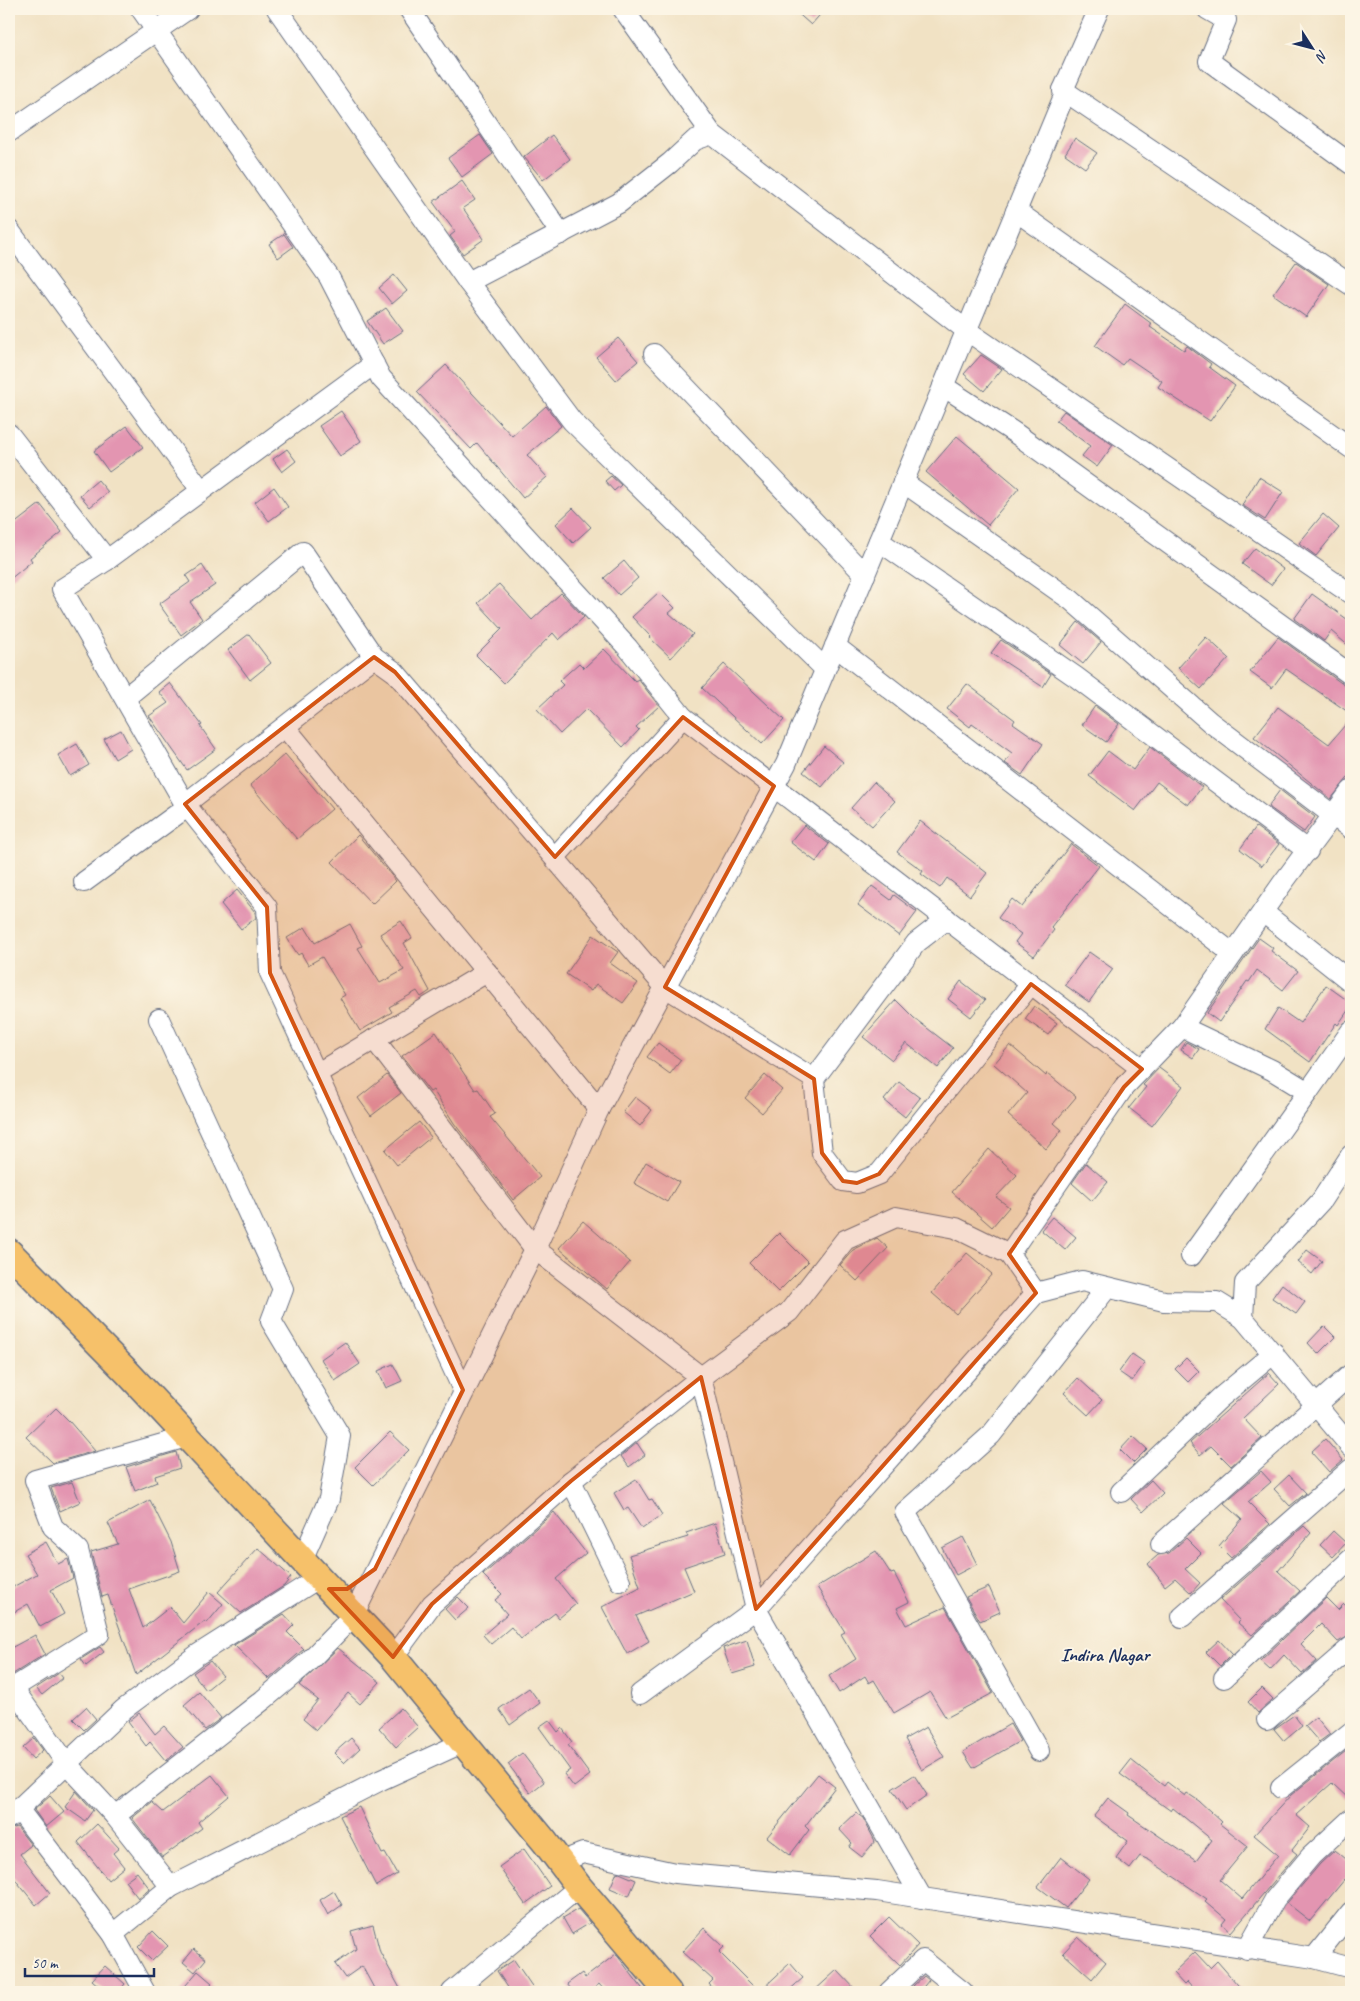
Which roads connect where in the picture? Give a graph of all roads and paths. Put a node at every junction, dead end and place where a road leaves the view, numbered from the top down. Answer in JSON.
{"nodes":[{"id":1,"x":141,"y":9,"type":"edge"},
{"id":2,"x":188,"y":9,"type":"edge"},
{"id":3,"x":277,"y":9,"type":"edge"},
{"id":4,"x":409,"y":9,"type":"edge"},
{"id":5,"x":622,"y":9,"type":"edge"},
{"id":6,"x":1099,"y":9,"type":"edge"},
{"id":7,"x":1207,"y":9,"type":"edge"},
{"id":8,"x":156,"y":29,"type":"junction"},
{"id":9,"x":1063,"y":90,"type":"junction"},
{"id":10,"x":9,"y":132,"type":"edge"},
{"id":11,"x":712,"y":134,"type":"junction"},
{"id":12,"x":1351,"y":164,"type":"edge"},
{"id":13,"x":1016,"y":211,"type":"junction"},
{"id":14,"x":9,"y":230,"type":"edge"},
{"id":15,"x":561,"y":234,"type":"junction"},
{"id":16,"x":468,"y":282,"type":"junction"},
{"id":17,"x":1351,"y":285,"type":"edge"},
{"id":18,"x":966,"y":330,"type":"junction"},
{"id":19,"x":654,"y":354,"type":"dead end"},
{"id":20,"x":374,"y":364,"type":"junction"},
{"id":21,"x":943,"y":386,"type":"junction"},
{"id":22,"x":9,"y":434,"type":"edge"},
{"id":23,"x":1351,"y":448,"type":"edge"},
{"id":24,"x":903,"y":482,"type":"junction"},
{"id":25,"x":201,"y":490,"type":"junction"},
{"id":26,"x":879,"y":541,"type":"junction"},
{"id":27,"x":106,"y":560,"type":"junction"},
{"id":28,"x":865,"y":574,"type":"junction"},
{"id":29,"x":1351,"y":594,"type":"edge"},
{"id":30,"x":835,"y":646,"type":"junction"},
{"id":31,"x":374,"y":657,"type":"junction"},
{"id":32,"x":825,"y":669,"type":"junction"},
{"id":33,"x":1351,"y":675,"type":"edge"},
{"id":34,"x":125,"y":698,"type":"junction"},
{"id":35,"x":684,"y":717,"type":"junction"},
{"id":36,"x":285,"y":727,"type":"junction"},
{"id":37,"x":774,"y":786,"type":"junction"},
{"id":38,"x":1351,"y":791,"type":"edge"},
{"id":39,"x":186,"y":805,"type":"junction"},
{"id":40,"x":1334,"y":815,"type":"junction"},
{"id":41,"x":1351,"y":829,"type":"edge"},
{"id":42,"x":1308,"y":850,"type":"junction"},
{"id":43,"x":555,"y":857,"type":"junction"},
{"id":44,"x":84,"y":882,"type":"dead end"},
{"id":45,"x":1263,"y":912,"type":"junction"},
{"id":46,"x":947,"y":919,"type":"junction"},
{"id":47,"x":1233,"y":954,"type":"junction"},
{"id":48,"x":487,"y":972,"type":"junction"},
{"id":49,"x":1351,"y":982,"type":"edge"},
{"id":50,"x":1031,"y":984,"type":"junction"},
{"id":51,"x":665,"y":987,"type":"junction"},
{"id":52,"x":159,"y":1020,"type":"dead end"},
{"id":53,"x":1182,"y":1027,"type":"junction"},
{"id":54,"x":1351,"y":1031,"type":"edge"},
{"id":55,"x":374,"y":1039,"type":"junction"},
{"id":56,"x":1142,"y":1069,"type":"junction"},
{"id":57,"x":316,"y":1074,"type":"junction"},
{"id":58,"x":814,"y":1079,"type":"junction"},
{"id":59,"x":1308,"y":1092,"type":"junction"},
{"id":60,"x":599,"y":1110,"type":"junction"},
{"id":61,"x":1351,"y":1155,"type":"edge"},
{"id":62,"x":535,"y":1249,"type":"junction"},
{"id":63,"x":9,"y":1252,"type":"edge"},
{"id":64,"x":1009,"y":1254,"type":"junction"},
{"id":65,"x":1191,"y":1256,"type":"dead end"},
{"id":66,"x":1107,"y":1288,"type":"junction"},
{"id":67,"x":1036,"y":1293,"type":"junction"},
{"id":68,"x":1243,"y":1318,"type":"junction"},
{"id":69,"x":1274,"y":1353,"type":"junction"},
{"id":70,"x":1351,"y":1374,"type":"edge"},
{"id":71,"x":700,"y":1377,"type":"junction"},
{"id":72,"x":463,"y":1390,"type":"junction"},
{"id":73,"x":1316,"y":1405,"type":"junction"},
{"id":74,"x":188,"y":1437,"type":"junction"},
{"id":75,"x":1351,"y":1447,"type":"edge"},
{"id":76,"x":1351,"y":1469,"type":"edge"},
{"id":77,"x":570,"y":1481,"type":"junction"},
{"id":78,"x":1120,"y":1492,"type":"dead end"},
{"id":79,"x":1161,"y":1544,"type":"dead end"},
{"id":80,"x":1351,"y":1559,"type":"edge"},
{"id":81,"x":376,"y":1569,"type":"junction"},
{"id":82,"x":317,"y":1575,"type":"junction"},
{"id":83,"x":620,"y":1581,"type":"dead end"},
{"id":84,"x":756,"y":1609,"type":"junction"},
{"id":85,"x":353,"y":1616,"type":"junction"},
{"id":86,"x":1182,"y":1617,"type":"dead end"},
{"id":87,"x":1351,"y":1647,"type":"edge"},
{"id":88,"x":393,"y":1657,"type":"junction"},
{"id":89,"x":1224,"y":1678,"type":"dead end"},
{"id":90,"x":640,"y":1694,"type":"dead end"},
{"id":91,"x":1267,"y":1720,"type":"dead end"},
{"id":92,"x":1351,"y":1732,"type":"edge"},
{"id":93,"x":462,"y":1743,"type":"junction"},
{"id":94,"x":1039,"y":1751,"type":"dead end"},
{"id":95,"x":67,"y":1764,"type":"junction"},
{"id":96,"x":1281,"y":1788,"type":"dead end"},
{"id":97,"x":14,"y":1814,"type":"edge"},
{"id":98,"x":115,"y":1816,"type":"junction"},
{"id":99,"x":1351,"y":1819,"type":"edge"},
{"id":100,"x":560,"y":1862,"type":"junction"},
{"id":101,"x":172,"y":1887,"type":"junction"},
{"id":102,"x":579,"y":1887,"type":"junction"},
{"id":103,"x":922,"y":1898,"type":"junction"},
{"id":104,"x":1351,"y":1912,"type":"edge"},
{"id":105,"x":113,"y":1934,"type":"junction"},
{"id":106,"x":1247,"y":1949,"type":"junction"},
{"id":107,"x":1314,"y":1958,"type":"junction"},
{"id":108,"x":1351,"y":1968,"type":"edge"},
{"id":109,"x":145,"y":1992,"type":"edge"},
{"id":110,"x":452,"y":1992,"type":"edge"},
{"id":111,"x":668,"y":1992,"type":"edge"},
{"id":112,"x":889,"y":1992,"type":"edge"},
{"id":113,"x":963,"y":1992,"type":"edge"}],
"edges":[{"from":1,"to":8,"type":"street"},
{"from":2,"to":8,"type":"street"},
{"from":3,"to":16,"type":"street"},
{"from":4,"to":15,"type":"street"},
{"from":5,"to":11,"type":"street"},
{"from":6,"to":9,"type":"street"},
{"from":7,"to":12,"type":"street"},
{"from":8,"to":10,"type":"street"},
{"from":8,"to":20,"type":"street"},
{"from":9,"to":13,"type":"street"},
{"from":9,"to":17,"type":"street"},
{"from":11,"to":15,"type":"street"},
{"from":11,"to":18,"type":"street"},
{"from":13,"to":18,"type":"street"},
{"from":13,"to":23,"type":"street"},
{"from":14,"to":25,"type":"street"},
{"from":15,"to":16,"type":"street"},
{"from":16,"to":32,"type":"street"},
{"from":18,"to":21,"type":"street"},
{"from":18,"to":29,"type":"street"},
{"from":19,"to":28,"type":"street"},
{"from":20,"to":25,"type":"street"},
{"from":20,"to":35,"type":"street"},
{"from":21,"to":24,"type":"street"},
{"from":21,"to":33,"type":"street"},
{"from":22,"to":27,"type":"street"},
{"from":24,"to":26,"type":"street"},
{"from":24,"to":40,"type":"street"},
{"from":25,"to":27,"type":"street"},
{"from":26,"to":28,"type":"street"},
{"from":26,"to":42,"type":"street"},
{"from":27,"to":34,"type":"street"},
{"from":28,"to":30,"type":"street"},
{"from":30,"to":32,"type":"street"},
{"from":30,"to":47,"type":"street"},
{"from":31,"to":34,"type":"street"},
{"from":31,"to":36,"type":"street"},
{"from":31,"to":43,"type":"street"},
{"from":32,"to":37,"type":"street"},
{"from":34,"to":39,"type":"street"},
{"from":35,"to":37,"type":"street"},
{"from":35,"to":43,"type":"street"},
{"from":36,"to":39,"type":"street"},
{"from":36,"to":48,"type":"street"},
{"from":37,"to":46,"type":"street"},
{"from":37,"to":51,"type":"street"},
{"from":38,"to":40,"type":"street"},
{"from":39,"to":44,"type":"street"},
{"from":39,"to":57,"type":"street"},
{"from":40,"to":41,"type":"street"},
{"from":40,"to":42,"type":"street"},
{"from":42,"to":45,"type":"street"},
{"from":43,"to":51,"type":"street"},
{"from":45,"to":47,"type":"street"},
{"from":45,"to":49,"type":"street"},
{"from":46,"to":50,"type":"street"},
{"from":46,"to":58,"type":"street"},
{"from":47,"to":53,"type":"street"},
{"from":48,"to":55,"type":"street"},
{"from":48,"to":60,"type":"street"},
{"from":50,"to":56,"type":"street"},
{"from":50,"to":58,"type":"street"},
{"from":51,"to":58,"type":"street"},
{"from":51,"to":60,"type":"street"},
{"from":52,"to":82,"type":"street"},
{"from":53,"to":56,"type":"street"},
{"from":53,"to":59,"type":"street"},
{"from":54,"to":59,"type":"street"},
{"from":55,"to":57,"type":"street"},
{"from":55,"to":62,"type":"street"},
{"from":56,"to":64,"type":"street"},
{"from":57,"to":72,"type":"street"},
{"from":59,"to":65,"type":"street"},
{"from":60,"to":62,"type":"street"},
{"from":61,"to":68,"type":"street"},
{"from":62,"to":71,"type":"street"},
{"from":62,"to":72,"type":"street"},
{"from":63,"to":74,"type":"main road"},
{"from":64,"to":67,"type":"street"},
{"from":64,"to":71,"type":"street"},
{"from":66,"to":67,"type":"street"},
{"from":66,"to":68,"type":"street"},
{"from":66,"to":94,"type":"street"},
{"from":67,"to":84,"type":"street"},
{"from":68,"to":69,"type":"street"},
{"from":69,"to":73,"type":"street"},
{"from":69,"to":78,"type":"street"},
{"from":70,"to":73,"type":"street"},
{"from":71,"to":77,"type":"street"},
{"from":71,"to":84,"type":"street"},
{"from":72,"to":81,"type":"street"},
{"from":73,"to":75,"type":"street"},
{"from":73,"to":79,"type":"street"},
{"from":74,"to":82,"type":"main road"},
{"from":74,"to":95,"type":"street"},
{"from":76,"to":86,"type":"street"},
{"from":77,"to":83,"type":"street"},
{"from":77,"to":88,"type":"street"},
{"from":80,"to":89,"type":"street"},
{"from":81,"to":82,"type":"street"},
{"from":81,"to":85,"type":"street"},
{"from":82,"to":85,"type":"main road"},
{"from":82,"to":95,"type":"street"},
{"from":84,"to":90,"type":"street"},
{"from":84,"to":103,"type":"street"},
{"from":85,"to":88,"type":"main road"},
{"from":85,"to":98,"type":"street"},
{"from":87,"to":91,"type":"street"},
{"from":88,"to":93,"type":"main road"},
{"from":92,"to":96,"type":"street"},
{"from":93,"to":100,"type":"main road"},
{"from":93,"to":101,"type":"street"},
{"from":95,"to":97,"type":"street"},
{"from":95,"to":98,"type":"street"},
{"from":97,"to":105,"type":"street"},
{"from":98,"to":101,"type":"street"},
{"from":99,"to":106,"type":"street"},
{"from":100,"to":102,"type":"main road"},
{"from":100,"to":103,"type":"street"},
{"from":101,"to":105,"type":"street"},
{"from":102,"to":110,"type":"street"},
{"from":102,"to":111,"type":"main road"},
{"from":103,"to":106,"type":"street"},
{"from":104,"to":107,"type":"street"},
{"from":105,"to":109,"type":"street"},
{"from":106,"to":107,"type":"street"},
{"from":107,"to":108,"type":"street"},
{"from":112,"to":113,"type":"street"}]}
